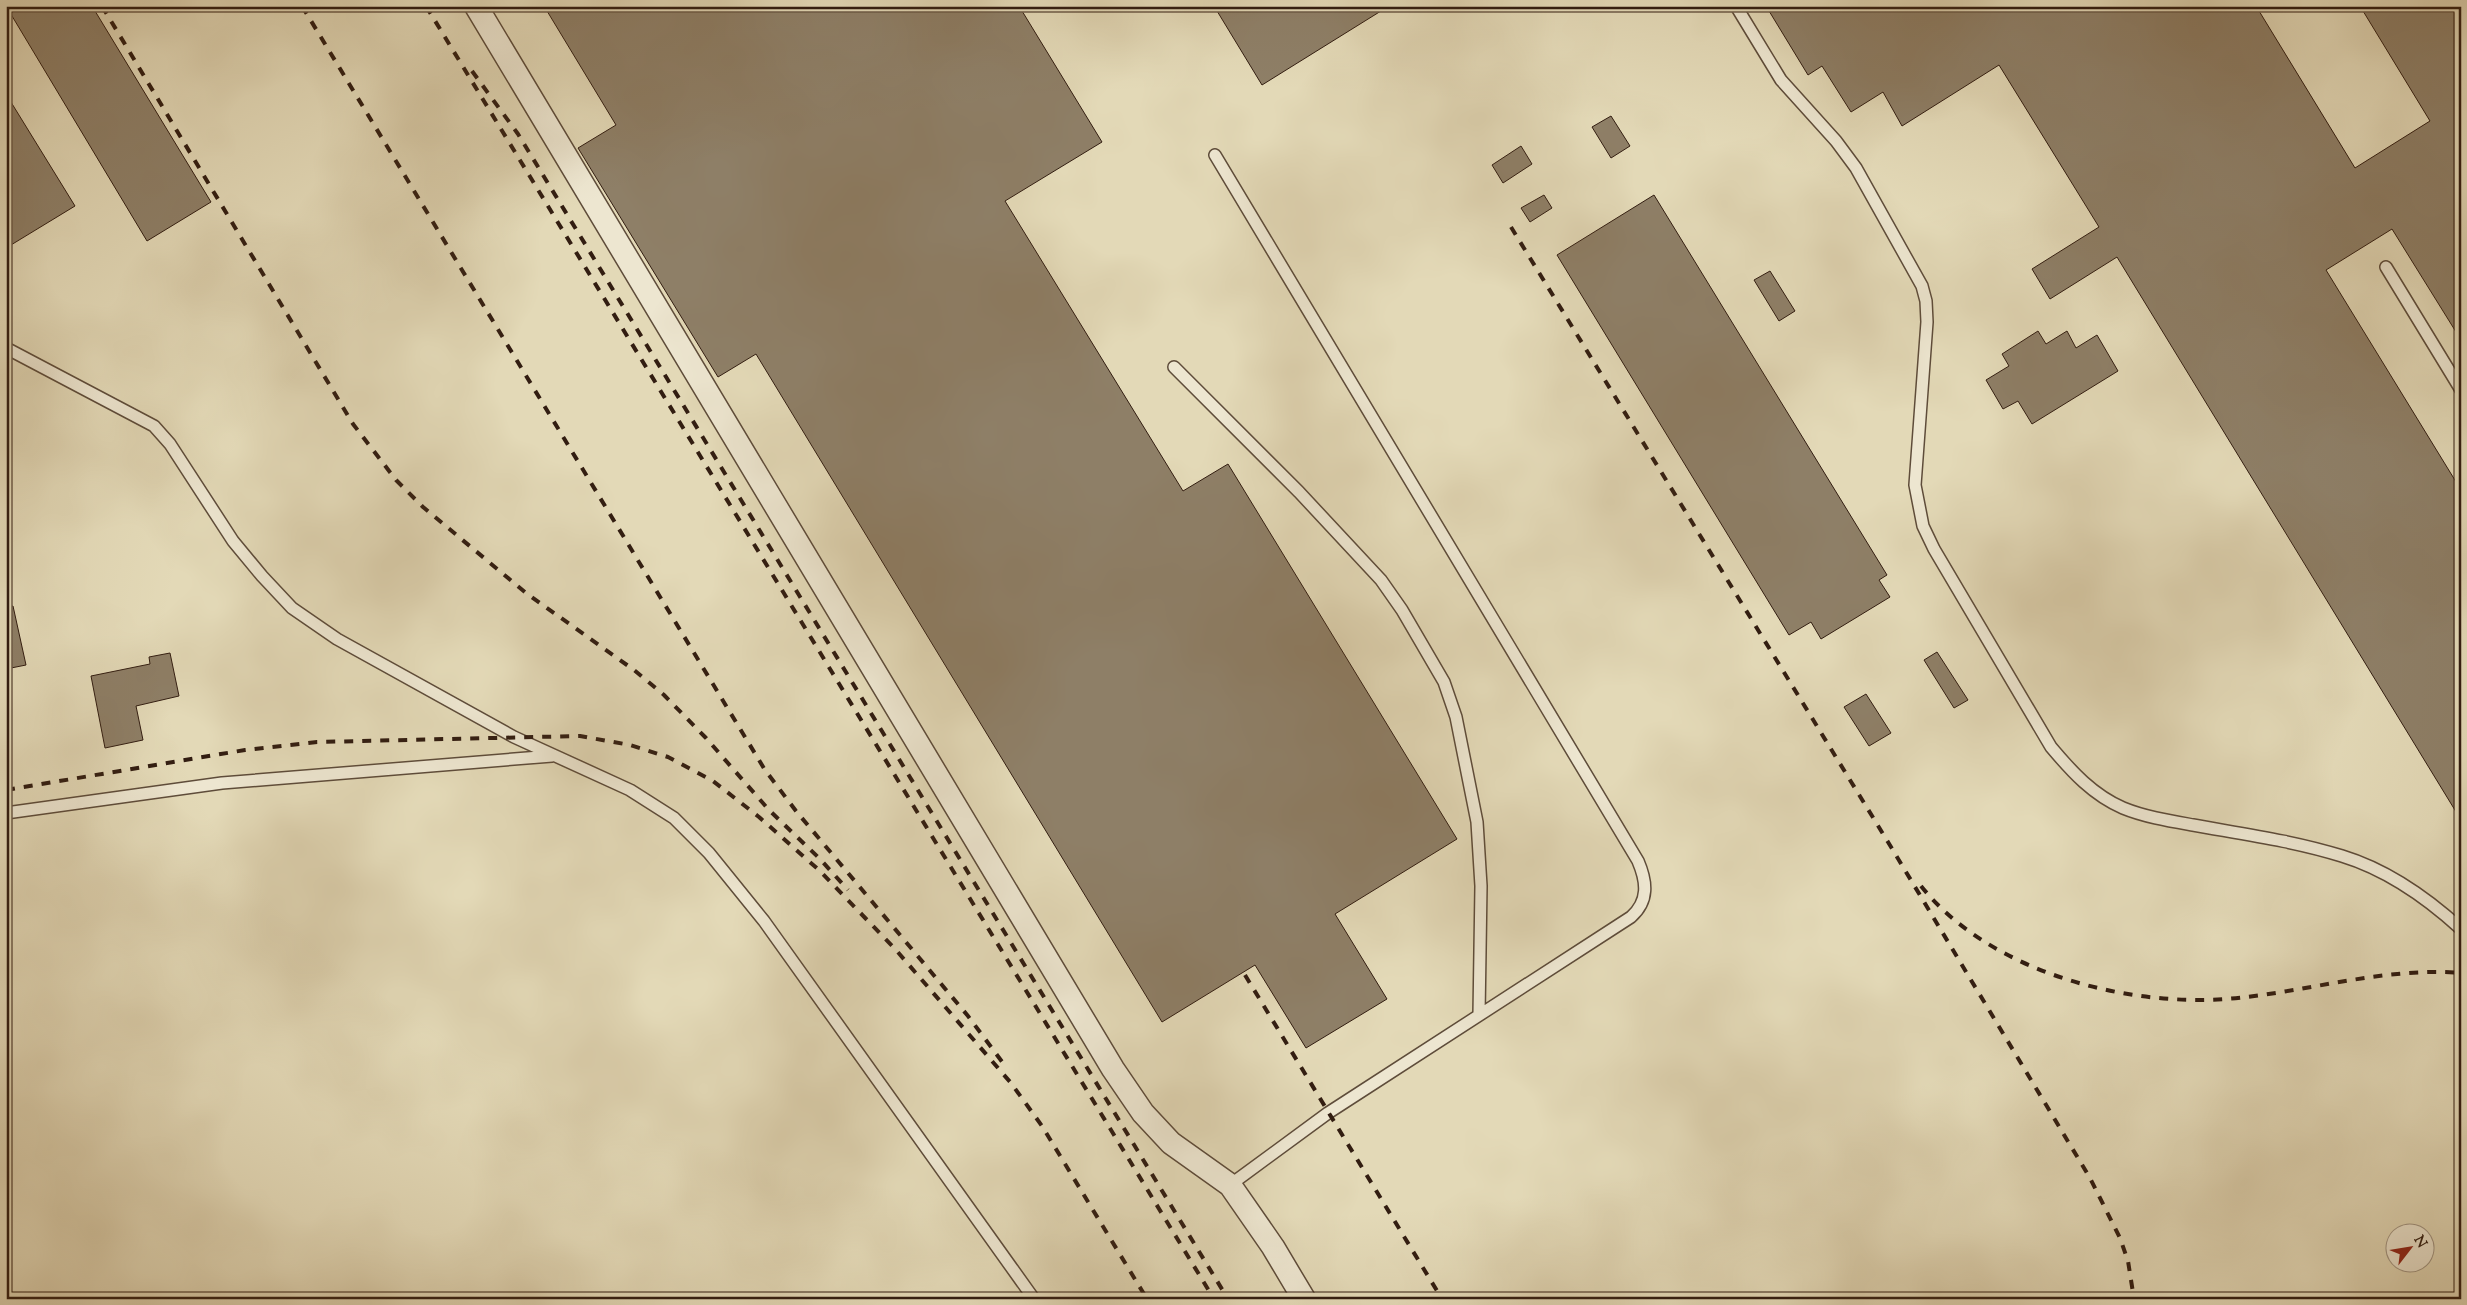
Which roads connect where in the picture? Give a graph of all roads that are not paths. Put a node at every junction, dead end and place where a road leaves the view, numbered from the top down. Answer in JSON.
{"nodes":[{"id":1,"x":476,"y":6,"type":"edge"},
{"id":2,"x":1736,"y":6,"type":"edge"},
{"id":3,"x":1215,"y":155,"type":"dead end"},
{"id":4,"x":2386,"y":267,"type":"dead end"},
{"id":5,"x":6,"y":348,"type":"edge"},
{"id":6,"x":1174,"y":367,"type":"dead end"},
{"id":7,"x":2461,"y":390,"type":"edge"},
{"id":8,"x":554,"y":756,"type":"junction"},
{"id":9,"x":6,"y":814,"type":"edge"},
{"id":10,"x":2461,"y":929,"type":"edge"},
{"id":11,"x":1479,"y":1015,"type":"junction"},
{"id":12,"x":1230,"y":1186,"type":"junction"},
{"id":13,"x":1034,"y":1299,"type":"edge"},
{"id":14,"x":1304,"y":1299,"type":"edge"}],
"edges":[{"from":1,"to":12,"type":"street"},
{"from":2,"to":10,"type":"lane"},
{"from":3,"to":11,"type":"lane"},
{"from":4,"to":7,"type":"lane"},
{"from":5,"to":8,"type":"lane"},
{"from":6,"to":11,"type":"lane"},
{"from":8,"to":9,"type":"lane"},
{"from":8,"to":13,"type":"lane"},
{"from":11,"to":12,"type":"lane"},
{"from":12,"to":14,"type":"street"}]}
